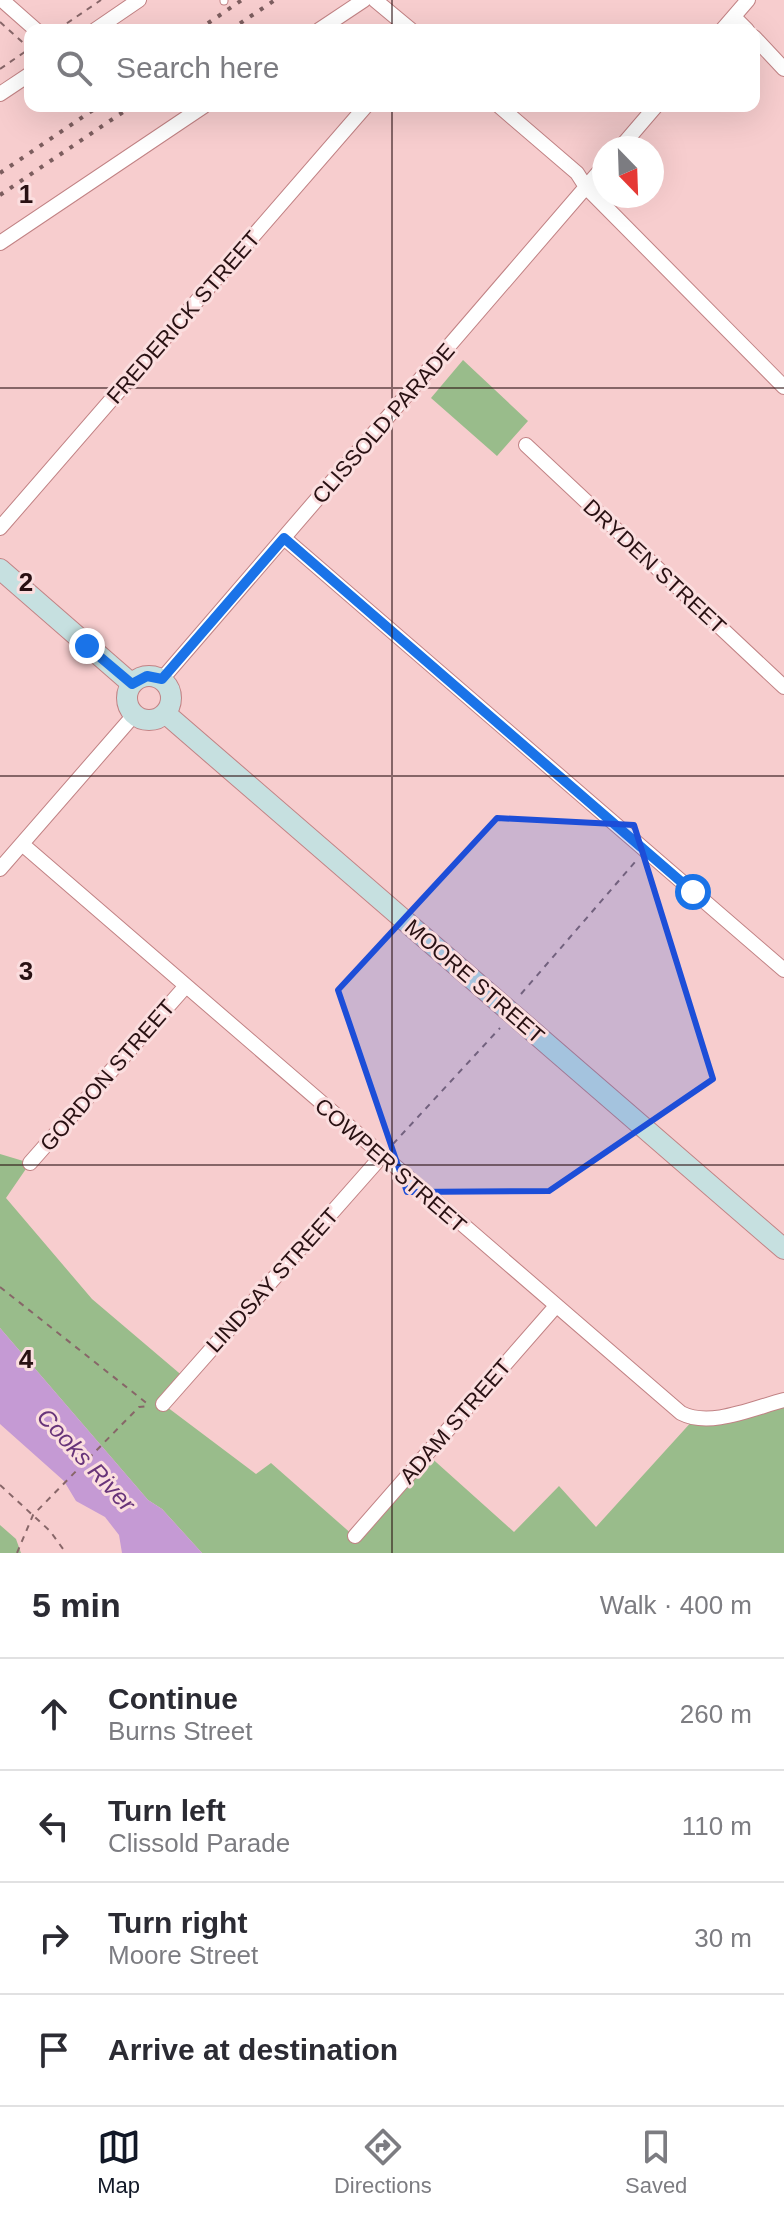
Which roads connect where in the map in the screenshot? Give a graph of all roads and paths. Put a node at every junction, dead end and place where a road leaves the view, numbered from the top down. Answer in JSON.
{"nodes":[{"id":1,"x":2,"y":0,"type":"edge"},
{"id":2,"x":101,"y":0,"type":"edge"},
{"id":3,"x":139,"y":0,"type":"edge"},
{"id":4,"x":364,"y":0,"type":"edge"},
{"id":5,"x":375,"y":0,"type":"edge"},
{"id":6,"x":748,"y":0,"type":"edge"},
{"id":7,"x":734,"y":17,"type":"junction"},
{"id":8,"x":0,"y":22,"type":"edge"},
{"id":9,"x":29,"y":24,"type":"edge"},
{"id":10,"x":66,"y":24,"type":"edge"},
{"id":11,"x":104,"y":24,"type":"edge"},
{"id":12,"x":328,"y":24,"type":"edge"},
{"id":13,"x":404,"y":24,"type":"edge"},
{"id":14,"x":728,"y":24,"type":"edge"},
{"id":15,"x":741,"y":24,"type":"edge"},
{"id":16,"x":760,"y":43,"type":"edge"},
{"id":17,"x":24,"y":44,"type":"edge"},
{"id":18,"x":24,"y":53,"type":"edge"},
{"id":19,"x":0,"y":69,"type":"edge"},
{"id":20,"x":784,"y":69,"type":"edge"},
{"id":21,"x":24,"y":78,"type":"edge"},
{"id":22,"x":0,"y":94,"type":"edge"},
{"id":23,"x":195,"y":112,"type":"edge"},
{"id":24,"x":361,"y":112,"type":"edge"},
{"id":25,"x":506,"y":112,"type":"edge"},
{"id":26,"x":651,"y":112,"type":"edge"},
{"id":27,"x":630,"y":136,"type":"edge"},
{"id":28,"x":592,"y":180,"type":"edge"},
{"id":29,"x":586,"y":187,"type":"junction"},
{"id":30,"x":0,"y":243,"type":"edge"},
{"id":31,"x":784,"y":387,"type":"edge"},
{"id":32,"x":526,"y":445,"type":"dead end"},
{"id":33,"x":0,"y":528,"type":"edge"},
{"id":34,"x":284,"y":538,"type":"junction"},
{"id":35,"x":0,"y":569,"type":"edge"},
{"id":36,"x":162,"y":679,"type":"junction"},
{"id":37,"x":132,"y":684,"type":"junction"},
{"id":38,"x":784,"y":687,"type":"edge"},
{"id":39,"x":165,"y":713,"type":"junction"},
{"id":40,"x":134,"y":715,"type":"junction"},
{"id":41,"x":22,"y":844,"type":"junction"},
{"id":42,"x":645,"y":851,"type":"junction"},
{"id":43,"x":0,"y":869,"type":"edge"},
{"id":44,"x":784,"y":970,"type":"edge"},
{"id":45,"x":185,"y":987,"type":"junction"},
{"id":46,"x":521,"y":994,"type":"dead end"},
{"id":47,"x":501,"y":1027,"type":"dead end"},
{"id":48,"x":381,"y":1157,"type":"junction"},
{"id":49,"x":30,"y":1163,"type":"dead end"},
{"id":50,"x":784,"y":1249,"type":"edge"},
{"id":51,"x":0,"y":1287,"type":"edge"},
{"id":52,"x":556,"y":1306,"type":"junction"},
{"id":53,"x":784,"y":1400,"type":"edge"},
{"id":54,"x":163,"y":1404,"type":"dead end"},
{"id":55,"x":0,"y":1485,"type":"edge"},
{"id":56,"x":33,"y":1515,"type":"junction"},
{"id":57,"x":355,"y":1536,"type":"dead end"},
{"id":58,"x":64,"y":1552,"type":"edge"},
{"id":59,"x":17,"y":1553,"type":"edge"}],
"edges":[{"from":1,"to":9,"type":"street"},
{"from":2,"to":10,"type":"path"},
{"from":3,"to":11,"type":"street"},
{"from":4,"to":12,"type":"street"},
{"from":5,"to":13,"type":"street"},
{"from":6,"to":7,"type":"street"},
{"from":7,"to":14,"type":"street"},
{"from":7,"to":15,"type":"street"},
{"from":8,"to":17,"type":"path"},
{"from":16,"to":20,"type":"street"},
{"from":18,"to":19,"type":"path"},
{"from":21,"to":22,"type":"street"},
{"from":23,"to":30,"type":"street"},
{"from":24,"to":33,"type":"street","name":"FREDERICK STREET"},
{"from":25,"to":29,"type":"street"},
{"from":26,"to":27,"type":"street"},
{"from":28,"to":29,"type":"street","name":"CLISSOLD PARADE"},
{"from":29,"to":31,"type":"street"},
{"from":29,"to":34,"type":"street","name":"CLISSOLD PARADE"},
{"from":32,"to":38,"type":"street","name":"DRYDEN STREET"},
{"from":34,"to":36,"type":"street","name":"CLISSOLD PARADE"},
{"from":34,"to":42,"type":"street"},
{"from":35,"to":37,"type":"street"},
{"from":36,"to":37,"type":"street"},
{"from":36,"to":39,"type":"street"},
{"from":37,"to":40,"type":"street"},
{"from":39,"to":40,"type":"street"},
{"from":39,"to":50,"type":"street","name":"MOORE STREET"},
{"from":40,"to":41,"type":"street"},
{"from":41,"to":43,"type":"street"},
{"from":41,"to":45,"type":"street","name":"COWPER STREET"},
{"from":42,"to":44,"type":"street"},
{"from":42,"to":46,"type":"path"},
{"from":45,"to":48,"type":"street","name":"COWPER STREET"},
{"from":45,"to":49,"type":"street","name":"GORDON STREET"},
{"from":47,"to":48,"type":"path"},
{"from":48,"to":52,"type":"street","name":"COWPER STREET"},
{"from":48,"to":54,"type":"street","name":"LINDSAY STREET"},
{"from":51,"to":56,"type":"path"},
{"from":52,"to":53,"type":"street","name":"COWPER STREET"},
{"from":52,"to":57,"type":"street","name":"ADAM STREET"},
{"from":55,"to":56,"type":"path"},
{"from":56,"to":58,"type":"path"},
{"from":56,"to":59,"type":"path"}]}
